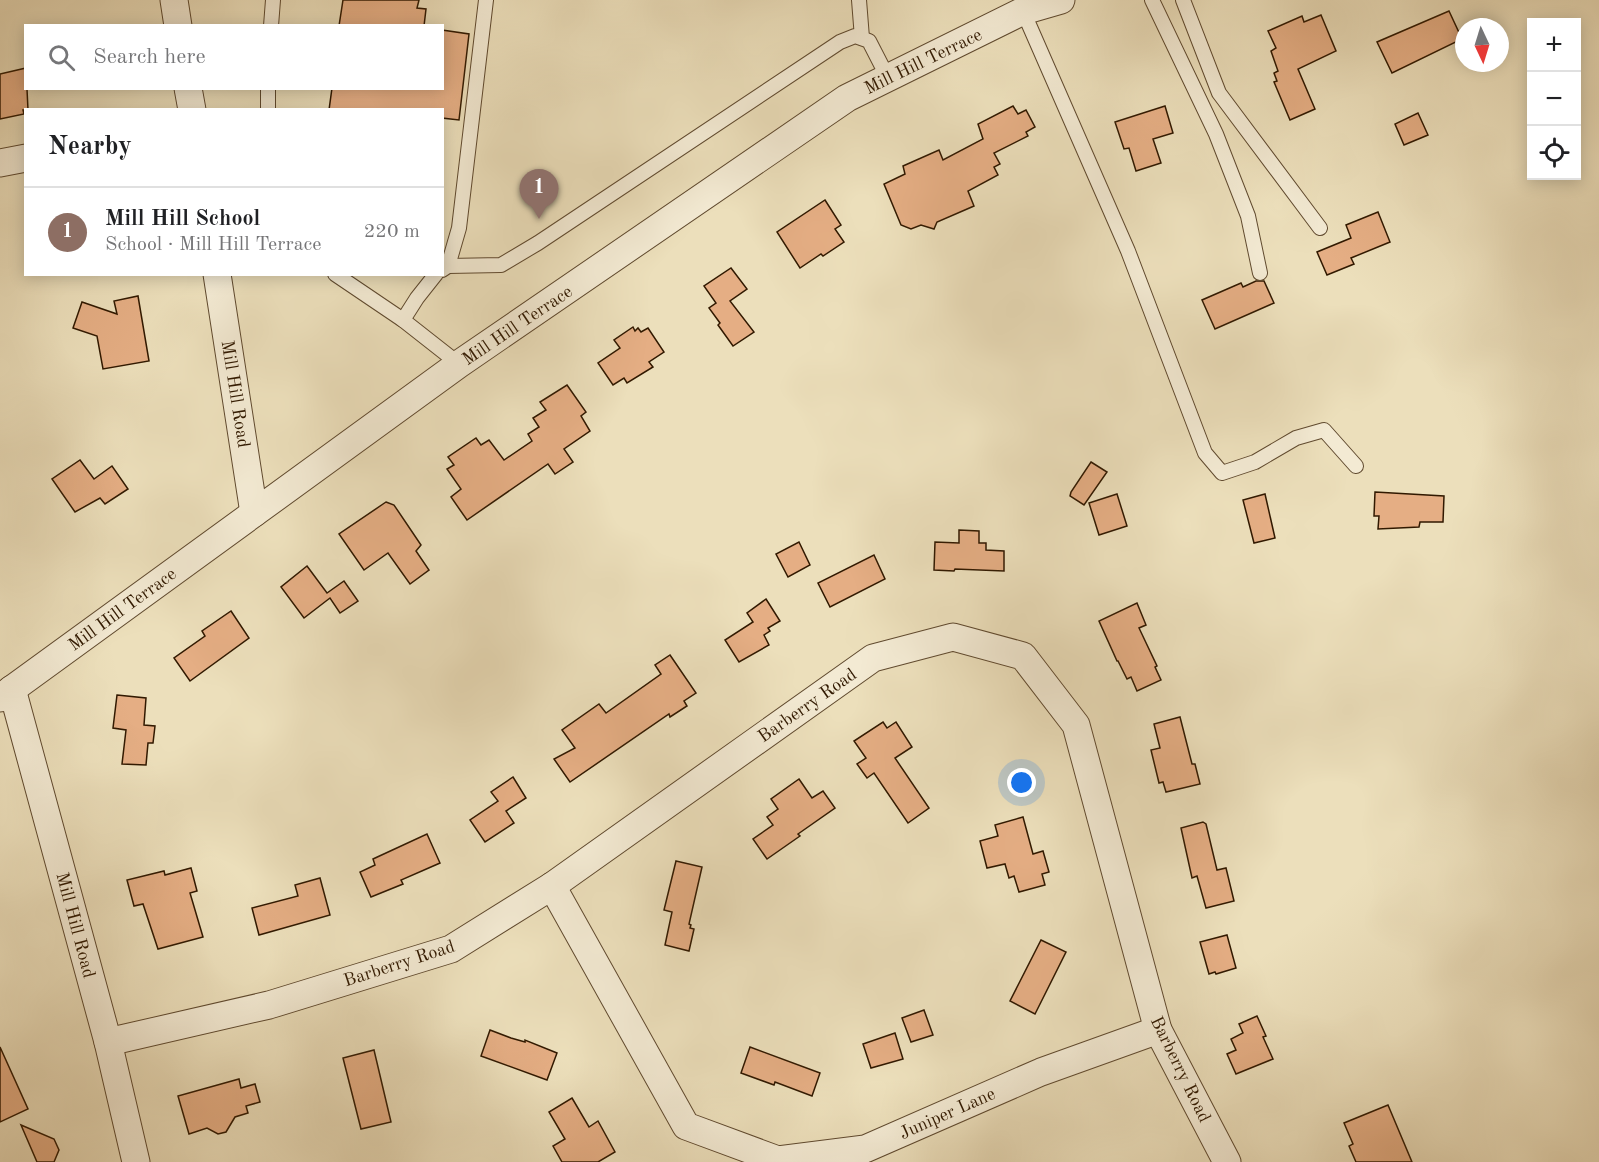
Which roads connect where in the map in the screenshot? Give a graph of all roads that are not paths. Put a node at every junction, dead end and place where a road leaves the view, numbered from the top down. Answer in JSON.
{"nodes":[{"id":1,"x":174,"y":0,"type":"edge"},
{"id":2,"x":273,"y":0,"type":"edge"},
{"id":3,"x":486,"y":0,"type":"edge"},
{"id":4,"x":859,"y":0,"type":"edge"},
{"id":5,"x":1061,"y":0,"type":"edge"},
{"id":6,"x":1152,"y":0,"type":"edge"},
{"id":7,"x":1183,"y":0,"type":"edge"},
{"id":8,"x":1023,"y":11,"type":"junction"},
{"id":9,"x":178,"y":24,"type":"edge"},
{"id":10,"x":271,"y":24,"type":"edge"},
{"id":11,"x":862,"y":38,"type":"junction"},
{"id":12,"x":888,"y":78,"type":"junction"},
{"id":13,"x":188,"y":90,"type":"edge"},
{"id":14,"x":268,"y":90,"type":"edge"},
{"id":15,"x":192,"y":108,"type":"edge"},
{"id":16,"x":268,"y":108,"type":"edge"},
{"id":17,"x":24,"y":158,"type":"edge"},
{"id":18,"x":0,"y":163,"type":"edge"},
{"id":19,"x":1320,"y":228,"type":"dead end"},
{"id":20,"x":445,"y":268,"type":"edge"},
{"id":21,"x":1260,"y":273,"type":"dead end"},
{"id":22,"x":217,"y":276,"type":"edge"},
{"id":23,"x":338,"y":276,"type":"edge"},
{"id":24,"x":434,"y":276,"type":"edge"},
{"id":25,"x":404,"y":320,"type":"junction"},
{"id":26,"x":459,"y":364,"type":"junction"},
{"id":27,"x":1356,"y":465,"type":"dead end"},
{"id":28,"x":254,"y":513,"type":"junction"},
{"id":29,"x":6,"y":693,"type":"edge"},
{"id":30,"x":552,"y":886,"type":"junction"},
{"id":31,"x":1158,"y":1030,"type":"junction"},
{"id":32,"x":108,"y":1042,"type":"junction"},
{"id":33,"x":812,"y":1159,"type":"edge"},
{"id":34,"x":136,"y":1162,"type":"edge"},
{"id":35,"x":1227,"y":1162,"type":"edge"}],
"edges":[{"from":1,"to":9,"type":"street"},
{"from":2,"to":10,"type":"lane"},
{"from":3,"to":20,"type":"lane"},
{"from":4,"to":11,"type":"lane"},
{"from":5,"to":8,"type":"street","name":"Mill Hill Terrace"},
{"from":6,"to":21,"type":"lane"},
{"from":7,"to":19,"type":"lane"},
{"from":8,"to":12,"type":"street","name":"Mill Hill Terrace"},
{"from":8,"to":27,"type":"lane"},
{"from":11,"to":12,"type":"lane"},
{"from":11,"to":20,"type":"lane"},
{"from":12,"to":26,"type":"street","name":"Mill Hill Terrace"},
{"from":13,"to":15,"type":"street"},
{"from":14,"to":16,"type":"lane"},
{"from":17,"to":18,"type":"street"},
{"from":22,"to":28,"type":"street","name":"Mill Hill Road"},
{"from":23,"to":25,"type":"lane"},
{"from":24,"to":25,"type":"lane"},
{"from":25,"to":26,"type":"lane"},
{"from":26,"to":28,"type":"street","name":"Mill Hill Terrace"},
{"from":28,"to":29,"type":"street","name":"Mill Hill Terrace"},
{"from":29,"to":32,"type":"street","name":"Mill Hill Road"},
{"from":30,"to":31,"type":"street","name":"Barberry Road"},
{"from":30,"to":32,"type":"street","name":"Barberry Road"},
{"from":30,"to":33,"type":"street","name":"Juniper Lane"},
{"from":31,"to":33,"type":"street","name":"Juniper Lane"},
{"from":31,"to":35,"type":"street","name":"Barberry Road"},
{"from":32,"to":34,"type":"street","name":"Mill Hill Road"}]}
